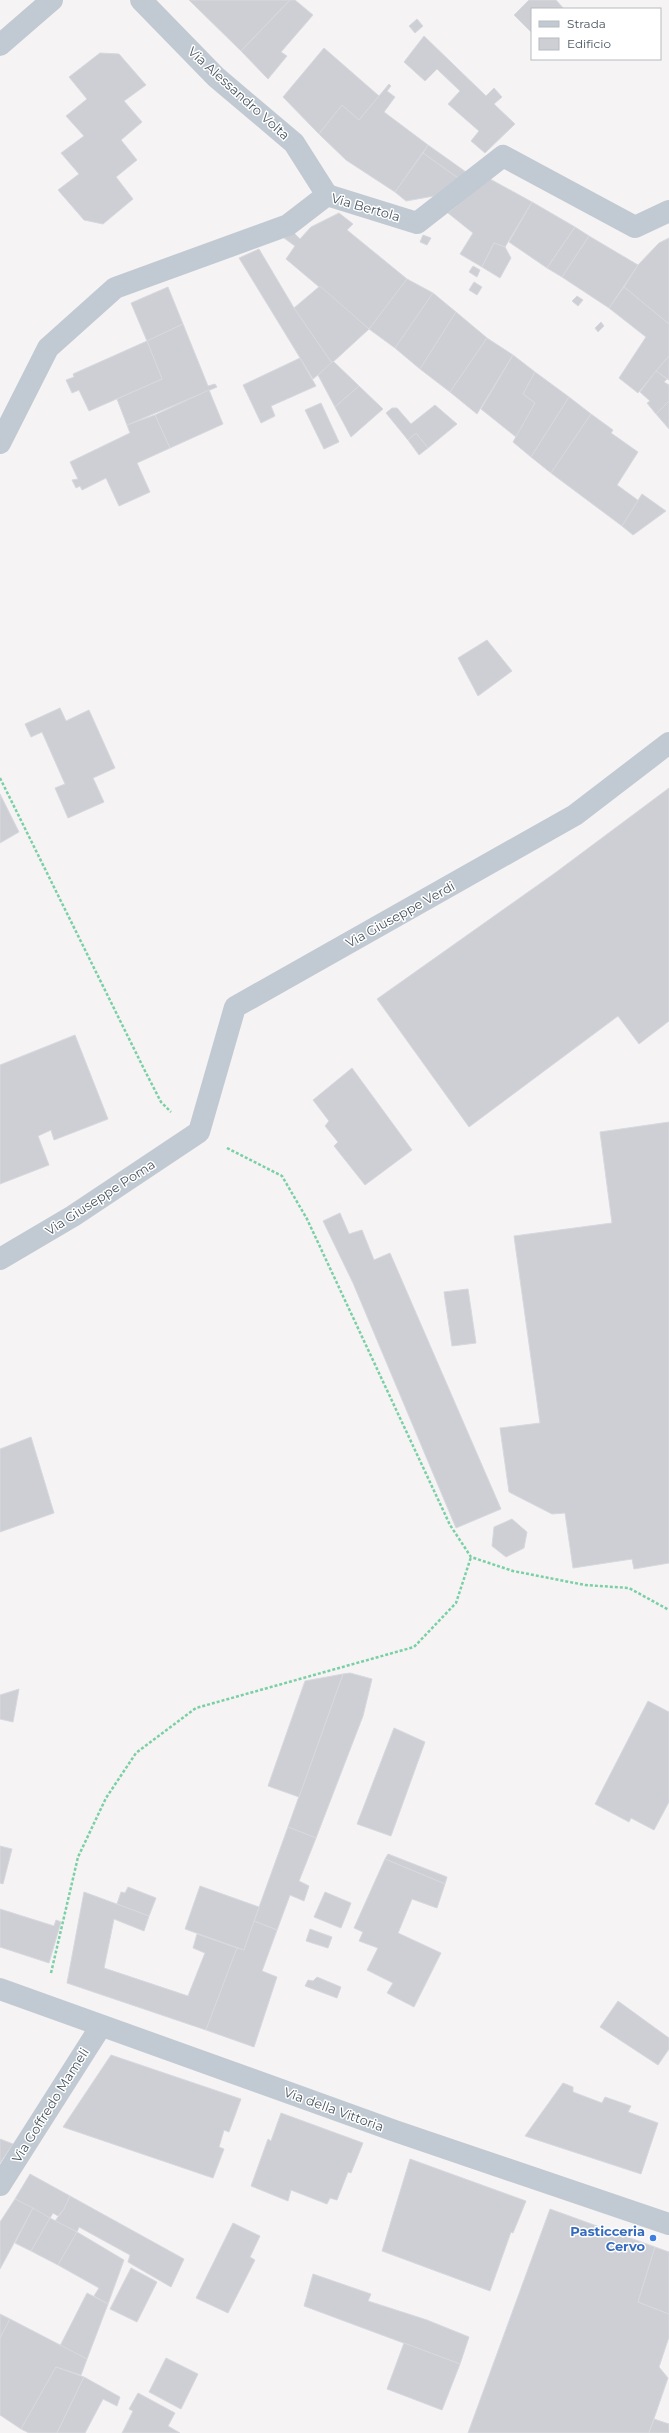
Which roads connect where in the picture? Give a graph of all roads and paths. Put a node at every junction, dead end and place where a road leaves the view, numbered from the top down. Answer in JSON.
{"nodes":[{"id":1,"x":52,"y":0,"type":"edge"},
{"id":2,"x":141,"y":0,"type":"edge"},
{"id":3,"x":0,"y":45,"type":"edge"},
{"id":4,"x":327,"y":195,"type":"junction"},
{"id":5,"x":669,"y":212,"type":"edge"},
{"id":6,"x":0,"y":443,"type":"edge"},
{"id":7,"x":669,"y":743,"type":"edge"},
{"id":8,"x":0,"y":778,"type":"edge"},
{"id":9,"x":199,"y":1132,"type":"junction"},
{"id":10,"x":0,"y":1259,"type":"edge"},
{"id":11,"x":472,"y":1557,"type":"junction"},
{"id":12,"x":669,"y":1610,"type":"edge"},
{"id":13,"x":0,"y":1989,"type":"edge"},
{"id":14,"x":44,"y":2005,"type":"junction"},
{"id":15,"x":100,"y":2026,"type":"junction"},
{"id":16,"x":0,"y":2185,"type":"edge"},
{"id":17,"x":669,"y":2224,"type":"edge"}],
"edges":[{"from":1,"to":3,"type":"street"},
{"from":2,"to":4,"type":"street","name":"Via Alessandro Volta"},
{"from":4,"to":5,"type":"street","name":"Via Bertola"},
{"from":4,"to":6,"type":"street","name":"Via Bertola"},
{"from":7,"to":9,"type":"street","name":"Via Giuseppe Verdi"},
{"from":8,"to":9,"type":"path"},
{"from":9,"to":10,"type":"street","name":"Via Giuseppe Poma"},
{"from":9,"to":11,"type":"path"},
{"from":11,"to":12,"type":"path"},
{"from":11,"to":14,"type":"path"},
{"from":13,"to":14,"type":"street","name":"Via della Vittoria"},
{"from":14,"to":15,"type":"street","name":"Via della Vittoria"},
{"from":15,"to":16,"type":"street","name":"Via Goffredo Mameli"},
{"from":15,"to":17,"type":"street","name":"Via della Vittoria"}]}
